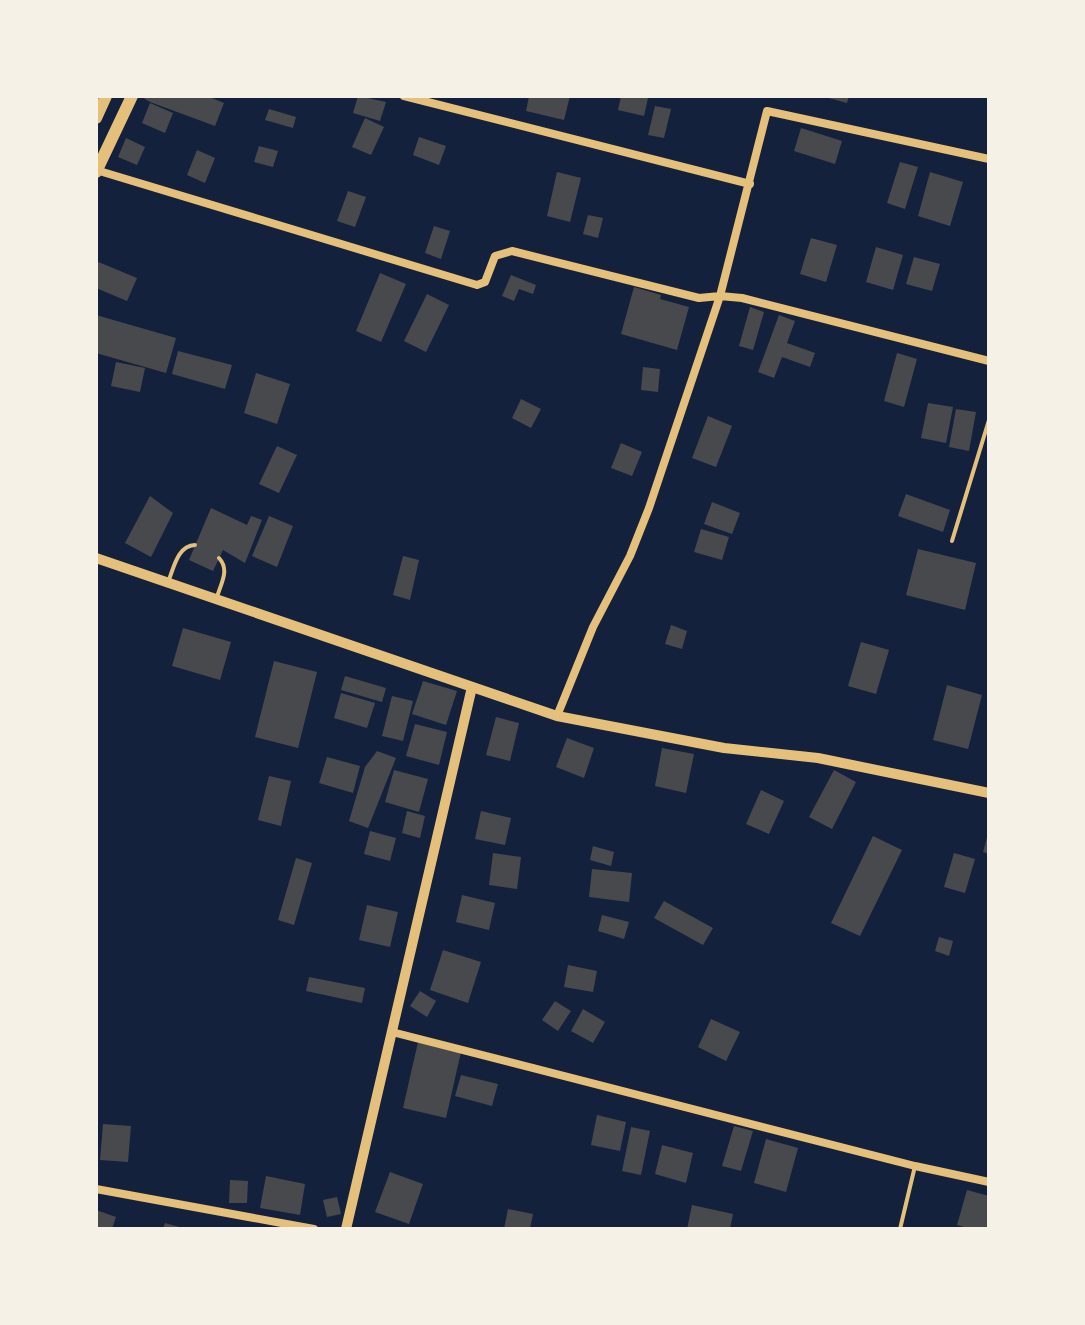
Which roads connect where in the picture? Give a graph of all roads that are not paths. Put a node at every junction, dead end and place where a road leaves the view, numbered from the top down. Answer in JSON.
{"nodes":[{"id":1,"x":106,"y":96,"type":"edge"},
{"id":2,"x":132,"y":96,"type":"edge"},
{"id":3,"x":404,"y":96,"type":"edge"},
{"id":4,"x":96,"y":118,"type":"edge"},
{"id":5,"x":989,"y":159,"type":"edge"},
{"id":6,"x":96,"y":171,"type":"edge"},
{"id":7,"x":750,"y":184,"type":"junction"},
{"id":8,"x":720,"y":296,"type":"junction"},
{"id":9,"x":989,"y":361,"type":"edge"},
{"id":10,"x":989,"y":420,"type":"edge"},
{"id":11,"x":952,"y":541,"type":"dead end"},
{"id":12,"x":195,"y":545,"type":"dead end"},
{"id":13,"x":96,"y":558,"type":"edge"},
{"id":14,"x":219,"y":558,"type":"dead end"},
{"id":15,"x":168,"y":583,"type":"junction"},
{"id":16,"x":216,"y":599,"type":"junction"},
{"id":17,"x":472,"y":687,"type":"junction"},
{"id":18,"x":557,"y":716,"type":"junction"},
{"id":19,"x":989,"y":793,"type":"edge"},
{"id":20,"x":392,"y":1032,"type":"junction"},
{"id":21,"x":915,"y":1166,"type":"junction"},
{"id":22,"x":989,"y":1182,"type":"edge"},
{"id":23,"x":96,"y":1189,"type":"edge"},
{"id":24,"x":314,"y":1229,"type":"edge"},
{"id":25,"x":346,"y":1229,"type":"edge"},
{"id":26,"x":900,"y":1229,"type":"edge"}],
"edges":[{"from":1,"to":4,"type":"main road"},
{"from":2,"to":6,"type":"main road"},
{"from":3,"to":7,"type":"street"},
{"from":5,"to":7,"type":"street"},
{"from":6,"to":8,"type":"street"},
{"from":7,"to":8,"type":"street"},
{"from":8,"to":9,"type":"street"},
{"from":8,"to":18,"type":"street"},
{"from":10,"to":11,"type":"lane"},
{"from":12,"to":15,"type":"lane"},
{"from":13,"to":15,"type":"street"},
{"from":14,"to":16,"type":"lane"},
{"from":15,"to":16,"type":"street"},
{"from":16,"to":17,"type":"street"},
{"from":17,"to":18,"type":"street"},
{"from":17,"to":20,"type":"street"},
{"from":18,"to":19,"type":"street"},
{"from":20,"to":21,"type":"street"},
{"from":20,"to":25,"type":"street"},
{"from":21,"to":22,"type":"street"},
{"from":21,"to":26,"type":"lane"},
{"from":23,"to":24,"type":"street"}]}
